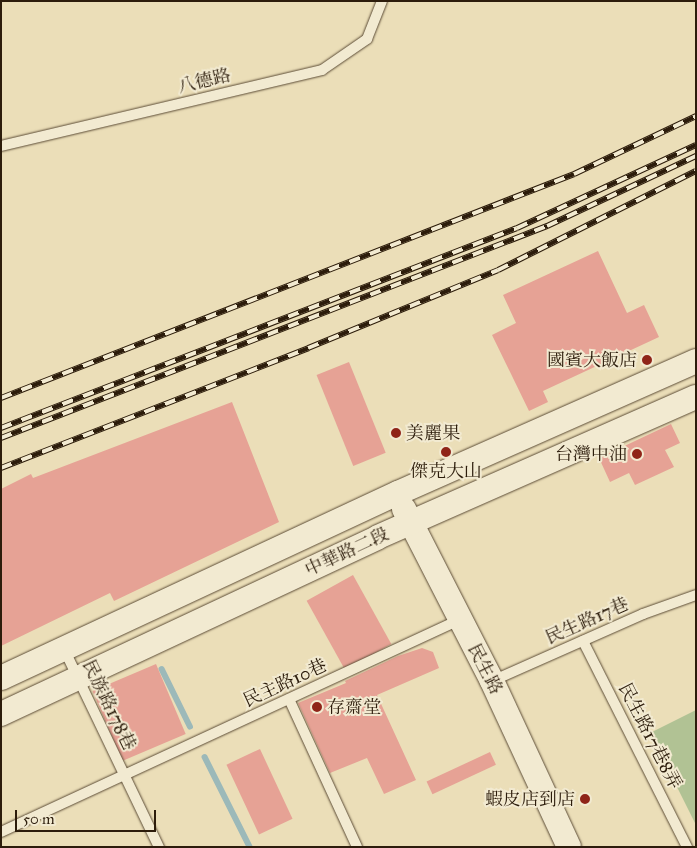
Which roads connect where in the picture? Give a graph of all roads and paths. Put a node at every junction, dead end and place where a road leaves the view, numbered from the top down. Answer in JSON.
{"nodes":[{"id":1,"x":382,"y":1,"type":"edge"},
{"id":2,"x":1,"y":146,"type":"edge"},
{"id":3,"x":696,"y":361,"type":"edge"},
{"id":4,"x":696,"y":397,"type":"edge"},
{"id":5,"x":398,"y":493,"type":"junction"},
{"id":6,"x":409,"y":523,"type":"junction"},
{"id":7,"x":696,"y":595,"type":"edge"},
{"id":8,"x":459,"y":620,"type":"junction"},
{"id":9,"x":583,"y":641,"type":"junction"},
{"id":10,"x":64,"y":649,"type":"junction"},
{"id":11,"x":1,"y":678,"type":"edge"},
{"id":12,"x":78,"y":678,"type":"junction"},
{"id":13,"x":492,"y":681,"type":"junction"},
{"id":14,"x":290,"y":699,"type":"junction"},
{"id":15,"x":1,"y":714,"type":"edge"},
{"id":16,"x":125,"y":775,"type":"junction"},
{"id":17,"x":1,"y":832,"type":"edge"},
{"id":18,"x":159,"y":847,"type":"edge"},
{"id":19,"x":357,"y":847,"type":"edge"},
{"id":20,"x":569,"y":847,"type":"edge"},
{"id":21,"x":687,"y":847,"type":"edge"}],
"edges":[{"from":1,"to":2,"type":"lane","name":"八德路"},
{"from":3,"to":5,"type":"street","name":"中華路二段"},
{"from":4,"to":6,"type":"street","name":"中華路二段"},
{"from":5,"to":6,"type":"street","name":"民生路"},
{"from":5,"to":10,"type":"street","name":"中華路二段"},
{"from":6,"to":8,"type":"street","name":"民生路"},
{"from":6,"to":12,"type":"street","name":"中華路二段"},
{"from":7,"to":9,"type":"lane","name":"民生路17巷"},
{"from":8,"to":13,"type":"street","name":"民生路"},
{"from":8,"to":14,"type":"lane","name":"民主路10巷"},
{"from":9,"to":13,"type":"lane","name":"民生路17巷"},
{"from":9,"to":21,"type":"lane","name":"民生路17巷8弄"},
{"from":10,"to":11,"type":"street","name":"中華路二段"},
{"from":10,"to":12,"type":"lane","name":"民族路178巷"},
{"from":12,"to":15,"type":"street","name":"中華路二段"},
{"from":12,"to":16,"type":"lane","name":"民族路178巷"},
{"from":13,"to":20,"type":"street","name":"民生路"},
{"from":14,"to":16,"type":"lane","name":"民主路10巷"},
{"from":14,"to":19,"type":"lane"},
{"from":16,"to":17,"type":"lane","name":"民族路178巷"},
{"from":16,"to":18,"type":"lane","name":"民族路178巷"}]}
